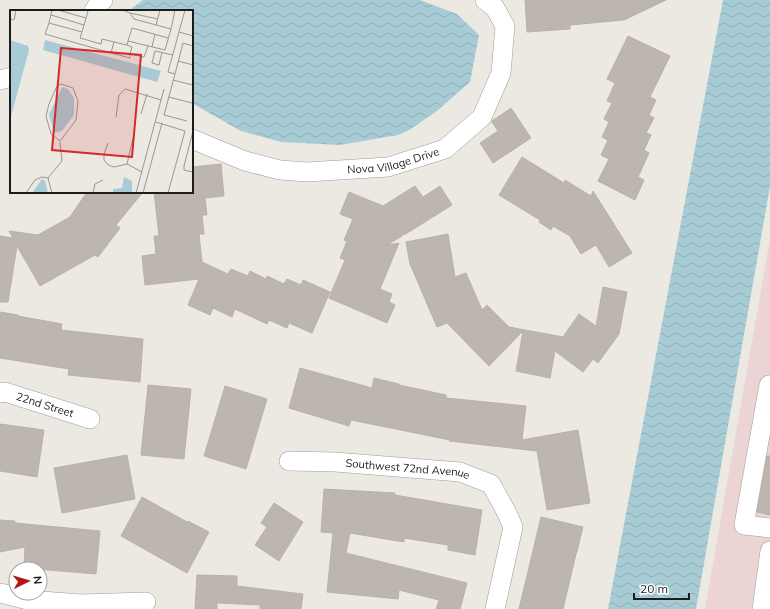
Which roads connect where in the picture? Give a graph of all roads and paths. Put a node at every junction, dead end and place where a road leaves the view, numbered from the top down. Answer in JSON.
{"nodes":[{"id":1,"x":102,"y":0,"type":"edge"},
{"id":2,"x":485,"y":0,"type":"edge"},
{"id":3,"x":95,"y":10,"type":"edge"},
{"id":4,"x":10,"y":77,"type":"edge"},
{"id":5,"x":0,"y":80,"type":"edge"},
{"id":6,"x":193,"y":139,"type":"edge"},
{"id":7,"x":770,"y":382,"type":"edge"},
{"id":8,"x":0,"y":392,"type":"edge"},
{"id":9,"x":90,"y":419,"type":"dead end"},
{"id":10,"x":289,"y":461,"type":"dead end"},
{"id":11,"x":770,"y":528,"type":"edge"},
{"id":12,"x":770,"y":551,"type":"edge"},
{"id":13,"x":0,"y":593,"type":"edge"},
{"id":14,"x":146,"y":602,"type":"dead end"},
{"id":15,"x":495,"y":609,"type":"edge"},
{"id":16,"x":762,"y":609,"type":"edge"}],
"edges":[{"from":1,"to":3,"type":"street"},
{"from":2,"to":6,"type":"street","name":"Nova Village Drive"},
{"from":4,"to":5,"type":"street"},
{"from":7,"to":11,"type":"street"},
{"from":8,"to":9,"type":"street","name":"22nd Street"},
{"from":10,"to":15,"type":"street","name":"Southwest 72nd Avenue"},
{"from":12,"to":16,"type":"street"},
{"from":13,"to":14,"type":"street"}]}
